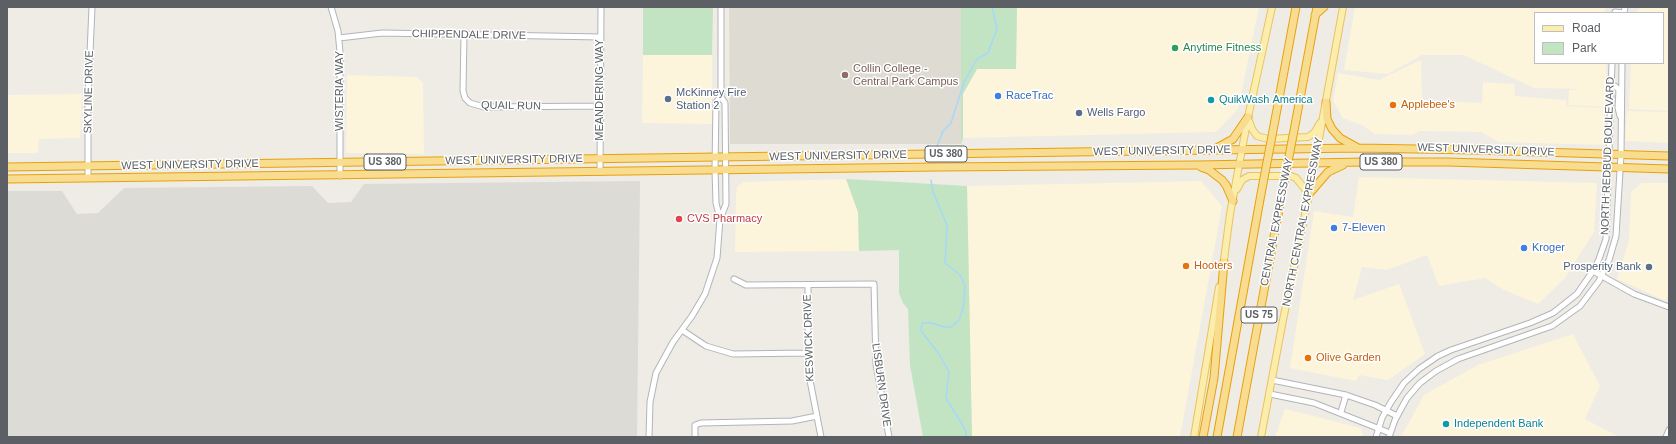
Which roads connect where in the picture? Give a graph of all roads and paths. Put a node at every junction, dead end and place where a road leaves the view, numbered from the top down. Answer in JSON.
{"nodes":[{"id":1,"x":92,"y":7,"type":"edge"},
{"id":2,"x":331,"y":7,"type":"edge"},
{"id":3,"x":601,"y":7,"type":"edge"},
{"id":4,"x":721,"y":7,"type":"edge"},
{"id":5,"x":1272,"y":7,"type":"edge"},
{"id":6,"x":1293,"y":7,"type":"edge"},
{"id":7,"x":1296,"y":7,"type":"edge"},
{"id":8,"x":1317,"y":7,"type":"edge"},
{"id":9,"x":1324,"y":7,"type":"edge"},
{"id":10,"x":1343,"y":7,"type":"edge"},
{"id":11,"x":1315,"y":16,"type":"junction"},
{"id":12,"x":464,"y":35,"type":"junction"},
{"id":13,"x":600,"y":37,"type":"junction"},
{"id":14,"x":338,"y":38,"type":"junction"},
{"id":15,"x":1288,"y":49,"type":"junction"},
{"id":16,"x":1612,"y":64,"type":"edge"},
{"id":17,"x":1622,"y":64,"type":"edge"},
{"id":18,"x":1610,"y":85,"type":"junction"},
{"id":19,"x":721,"y":97,"type":"junction"},
{"id":20,"x":1326,"y":102,"type":"junction"},
{"id":21,"x":600,"y":106,"type":"junction"},
{"id":22,"x":1248,"y":117,"type":"junction"},
{"id":23,"x":1324,"y":117,"type":"junction"},
{"id":24,"x":1622,"y":122,"type":"junction"},
{"id":25,"x":1358,"y":148,"type":"junction"},
{"id":26,"x":1318,"y":149,"type":"junction"},
{"id":27,"x":1210,"y":151,"type":"junction"},
{"id":28,"x":1242,"y":151,"type":"junction"},
{"id":29,"x":1116,"y":152,"type":"junction"},
{"id":30,"x":1608,"y":154,"type":"junction"},
{"id":31,"x":1621,"y":155,"type":"junction"},
{"id":32,"x":1669,"y":156,"type":"edge"},
{"id":33,"x":715,"y":158,"type":"junction"},
{"id":34,"x":725,"y":158,"type":"junction"},
{"id":35,"x":600,"y":159,"type":"junction"},
{"id":36,"x":1349,"y":162,"type":"junction"},
{"id":37,"x":340,"y":163,"type":"junction"},
{"id":38,"x":1315,"y":163,"type":"junction"},
{"id":39,"x":1239,"y":164,"type":"junction"},
{"id":40,"x":1117,"y":165,"type":"junction"},
{"id":41,"x":1197,"y":165,"type":"junction"},
{"id":42,"x":88,"y":166,"type":"junction"},
{"id":43,"x":7,"y":167,"type":"edge"},
{"id":44,"x":1608,"y":167,"type":"junction"},
{"id":45,"x":1621,"y":167,"type":"junction"},
{"id":46,"x":725,"y":169,"type":"junction"},
{"id":47,"x":1669,"y":169,"type":"edge"},
{"id":48,"x":715,"y":170,"type":"junction"},
{"id":49,"x":600,"y":172,"type":"junction"},
{"id":50,"x":340,"y":176,"type":"junction"},
{"id":51,"x":88,"y":177,"type":"junction"},
{"id":52,"x":7,"y":179,"type":"edge"},
{"id":53,"x":1309,"y":194,"type":"junction"},
{"id":54,"x":1233,"y":201,"type":"junction"},
{"id":55,"x":720,"y":219,"type":"junction"},
{"id":56,"x":1224,"y":262,"type":"junction"},
{"id":57,"x":1593,"y":271,"type":"junction"},
{"id":58,"x":1602,"y":276,"type":"junction"},
{"id":59,"x":734,"y":279,"type":"dead end"},
{"id":60,"x":808,"y":285,"type":"junction"},
{"id":61,"x":1669,"y":307,"type":"edge"},
{"id":62,"x":682,"y":330,"type":"junction"},
{"id":63,"x":807,"y":353,"type":"junction"},
{"id":64,"x":1272,"y":380,"type":"junction"},
{"id":65,"x":1270,"y":394,"type":"junction"},
{"id":66,"x":1346,"y":395,"type":"junction"},
{"id":67,"x":1386,"y":410,"type":"junction"},
{"id":68,"x":1341,"y":412,"type":"junction"},
{"id":69,"x":817,"y":416,"type":"junction"},
{"id":70,"x":1397,"y":416,"type":"junction"},
{"id":71,"x":1378,"y":428,"type":"junction"},
{"id":72,"x":1669,"y":430,"type":"edge"},
{"id":73,"x":1390,"y":435,"type":"edge"},
{"id":74,"x":649,"y":437,"type":"edge"},
{"id":75,"x":695,"y":437,"type":"edge"},
{"id":76,"x":820,"y":437,"type":"edge"},
{"id":77,"x":889,"y":437,"type":"edge"},
{"id":78,"x":1194,"y":437,"type":"edge"},
{"id":79,"x":1203,"y":437,"type":"edge"},
{"id":80,"x":1217,"y":437,"type":"edge"},
{"id":81,"x":1237,"y":437,"type":"edge"},
{"id":82,"x":1262,"y":437,"type":"edge"},
{"id":83,"x":1376,"y":437,"type":"edge"},
{"id":84,"x":1666,"y":437,"type":"edge"}],
"edges":[{"from":1,"to":42,"type":"street","name":"SKYLINE DRIVE"},
{"from":2,"to":14,"type":"street","name":"WISTERIA WAY"},
{"from":3,"to":13,"type":"street","name":"MEANDERING WAY"},
{"from":4,"to":19,"type":"street"},
{"from":5,"to":22,"type":"main road"},
{"from":6,"to":15,"type":"highway"},
{"from":7,"to":15,"type":"highway","name":"CENTRAL EXPRESSWAY","number":"US 75"},
{"from":8,"to":11,"type":"highway","name":"CENTRAL EXPRESSWAY","number":"US 75"},
{"from":9,"to":11,"type":"highway"},
{"from":10,"to":20,"type":"main road","name":"NORTH CENTRAL EXPRESSWAY"},
{"from":11,"to":81,"type":"highway","name":"CENTRAL EXPRESSWAY","number":"US 75","bridge":true},
{"from":12,"to":13,"type":"street","name":"CHIPPENDALE DRIVE"},
{"from":12,"to":14,"type":"street","name":"CHIPPENDALE DRIVE"},
{"from":12,"to":21,"type":"street","name":"QUAIL RUN"},
{"from":13,"to":21,"type":"street","name":"MEANDERING WAY"},
{"from":14,"to":37,"type":"street","name":"WISTERIA WAY"},
{"from":15,"to":80,"type":"highway","name":"CENTRAL EXPRESSWAY","number":"US 75","bridge":true},
{"from":16,"to":18,"type":"street","name":"NORTH REDBUD BOULEVARD"},
{"from":17,"to":24,"type":"street","name":"NORTH REDBUD BOULEVARD"},
{"from":18,"to":24,"type":"street"},
{"from":18,"to":30,"type":"street","name":"NORTH REDBUD BOULEVARD"},
{"from":19,"to":33,"type":"street"},
{"from":19,"to":34,"type":"street"},
{"from":20,"to":23,"type":"main road","name":"NORTH CENTRAL EXPRESSWAY"},
{"from":20,"to":25,"type":"highway"},
{"from":21,"to":35,"type":"street","name":"MEANDERING WAY"},
{"from":22,"to":23,"type":"main road"},
{"from":22,"to":27,"type":"highway"},
{"from":22,"to":28,"type":"main road"},
{"from":23,"to":26,"type":"main road","name":"NORTH CENTRAL EXPRESSWAY"},
{"from":24,"to":31,"type":"street","name":"NORTH REDBUD BOULEVARD"},
{"from":25,"to":26,"type":"highway","name":"WEST UNIVERSITY DRIVE","number":"US 380"},
{"from":25,"to":30,"type":"highway","name":"WEST UNIVERSITY DRIVE","number":"US 380"},
{"from":26,"to":28,"type":"highway","name":"WEST UNIVERSITY DRIVE","number":"US 380"},
{"from":26,"to":38,"type":"main road","name":"NORTH CENTRAL EXPRESSWAY"},
{"from":27,"to":28,"type":"highway","name":"WEST UNIVERSITY DRIVE","number":"US 380"},
{"from":27,"to":29,"type":"highway","name":"WEST UNIVERSITY DRIVE","number":"US 380"},
{"from":28,"to":39,"type":"main road"},
{"from":29,"to":34,"type":"highway","name":"WEST UNIVERSITY DRIVE","number":"US 380"},
{"from":29,"to":40,"type":"highway"},
{"from":30,"to":31,"type":"highway","name":"WEST UNIVERSITY DRIVE","number":"US 380"},
{"from":30,"to":44,"type":"street","name":"NORTH REDBUD BOULEVARD"},
{"from":31,"to":32,"type":"highway","name":"WEST UNIVERSITY DRIVE","number":"US 380"},
{"from":31,"to":45,"type":"street","name":"NORTH REDBUD BOULEVARD"},
{"from":33,"to":34,"type":"highway","name":"WEST UNIVERSITY DRIVE","number":"US 380"},
{"from":33,"to":35,"type":"highway","name":"WEST UNIVERSITY DRIVE","number":"US 380"},
{"from":33,"to":48,"type":"street"},
{"from":34,"to":46,"type":"street"},
{"from":35,"to":37,"type":"highway","name":"WEST UNIVERSITY DRIVE","number":"US 380"},
{"from":35,"to":49,"type":"street","name":"MEANDERING WAY"},
{"from":36,"to":38,"type":"highway","name":"WEST UNIVERSITY DRIVE","number":"US 380"},
{"from":36,"to":44,"type":"highway","name":"WEST UNIVERSITY DRIVE","number":"US 380"},
{"from":36,"to":53,"type":"highway"},
{"from":37,"to":42,"type":"highway","name":"WEST UNIVERSITY DRIVE","number":"US 380"},
{"from":37,"to":50,"type":"street","name":"WISTERIA WAY"},
{"from":38,"to":39,"type":"highway","name":"WEST UNIVERSITY DRIVE","number":"US 380"},
{"from":38,"to":53,"type":"main road","name":"NORTH CENTRAL EXPRESSWAY"},
{"from":39,"to":41,"type":"highway","name":"WEST UNIVERSITY DRIVE","number":"US 380"},
{"from":39,"to":54,"type":"main road"},
{"from":40,"to":41,"type":"highway","name":"WEST UNIVERSITY DRIVE","number":"US 380"},
{"from":40,"to":46,"type":"highway","name":"WEST UNIVERSITY DRIVE","number":"US 380"},
{"from":41,"to":54,"type":"highway"},
{"from":42,"to":43,"type":"highway","name":"WEST UNIVERSITY DRIVE","number":"US 380"},
{"from":42,"to":51,"type":"street","name":"SKYLINE DRIVE"},
{"from":44,"to":45,"type":"highway","name":"WEST UNIVERSITY DRIVE","number":"US 380"},
{"from":44,"to":57,"type":"street","name":"NORTH REDBUD BOULEVARD"},
{"from":45,"to":47,"type":"highway","name":"WEST UNIVERSITY DRIVE","number":"US 380"},
{"from":45,"to":58,"type":"street","name":"NORTH REDBUD BOULEVARD"},
{"from":46,"to":48,"type":"highway","name":"WEST UNIVERSITY DRIVE","number":"US 380"},
{"from":46,"to":55,"type":"street"},
{"from":48,"to":49,"type":"highway","name":"WEST UNIVERSITY DRIVE","number":"US 380"},
{"from":48,"to":55,"type":"street"},
{"from":49,"to":50,"type":"highway","name":"WEST UNIVERSITY DRIVE","number":"US 380"},
{"from":50,"to":51,"type":"highway","name":"WEST UNIVERSITY DRIVE","number":"US 380"},
{"from":51,"to":52,"type":"highway","name":"WEST UNIVERSITY DRIVE","number":"US 380"},
{"from":53,"to":54,"type":"main road"},
{"from":53,"to":64,"type":"main road","name":"NORTH CENTRAL EXPRESSWAY"},
{"from":54,"to":56,"type":"main road"},
{"from":55,"to":62,"type":"street"},
{"from":56,"to":78,"type":"main road"},
{"from":56,"to":79,"type":"highway"},
{"from":57,"to":58,"type":"street"},
{"from":57,"to":67,"type":"street","name":"NORTH REDBUD BOULEVARD"},
{"from":58,"to":61,"type":"street"},
{"from":58,"to":70,"type":"street","name":"NORTH REDBUD BOULEVARD"},
{"from":59,"to":60,"type":"street"},
{"from":60,"to":63,"type":"street","name":"KESWICK DRIVE"},
{"from":60,"to":77,"type":"street","name":"LISBURN DRIVE"},
{"from":62,"to":63,"type":"street"},
{"from":62,"to":74,"type":"street"},
{"from":63,"to":69,"type":"street","name":"KESWICK DRIVE"},
{"from":64,"to":65,"type":"main road","name":"NORTH CENTRAL EXPRESSWAY"},
{"from":64,"to":66,"type":"street"},
{"from":65,"to":68,"type":"street"},
{"from":65,"to":82,"type":"main road","name":"NORTH CENTRAL EXPRESSWAY"},
{"from":66,"to":67,"type":"street"},
{"from":66,"to":68,"type":"street"},
{"from":67,"to":70,"type":"street"},
{"from":67,"to":71,"type":"street","name":"NORTH REDBUD BOULEVARD"},
{"from":68,"to":71,"type":"street"},
{"from":69,"to":75,"type":"street"},
{"from":69,"to":76,"type":"street","name":"KESWICK DRIVE"},
{"from":70,"to":73,"type":"street","name":"NORTH REDBUD BOULEVARD"},
{"from":71,"to":73,"type":"street"},
{"from":71,"to":83,"type":"street","name":"NORTH REDBUD BOULEVARD"},
{"from":72,"to":84,"type":"street"}]}
